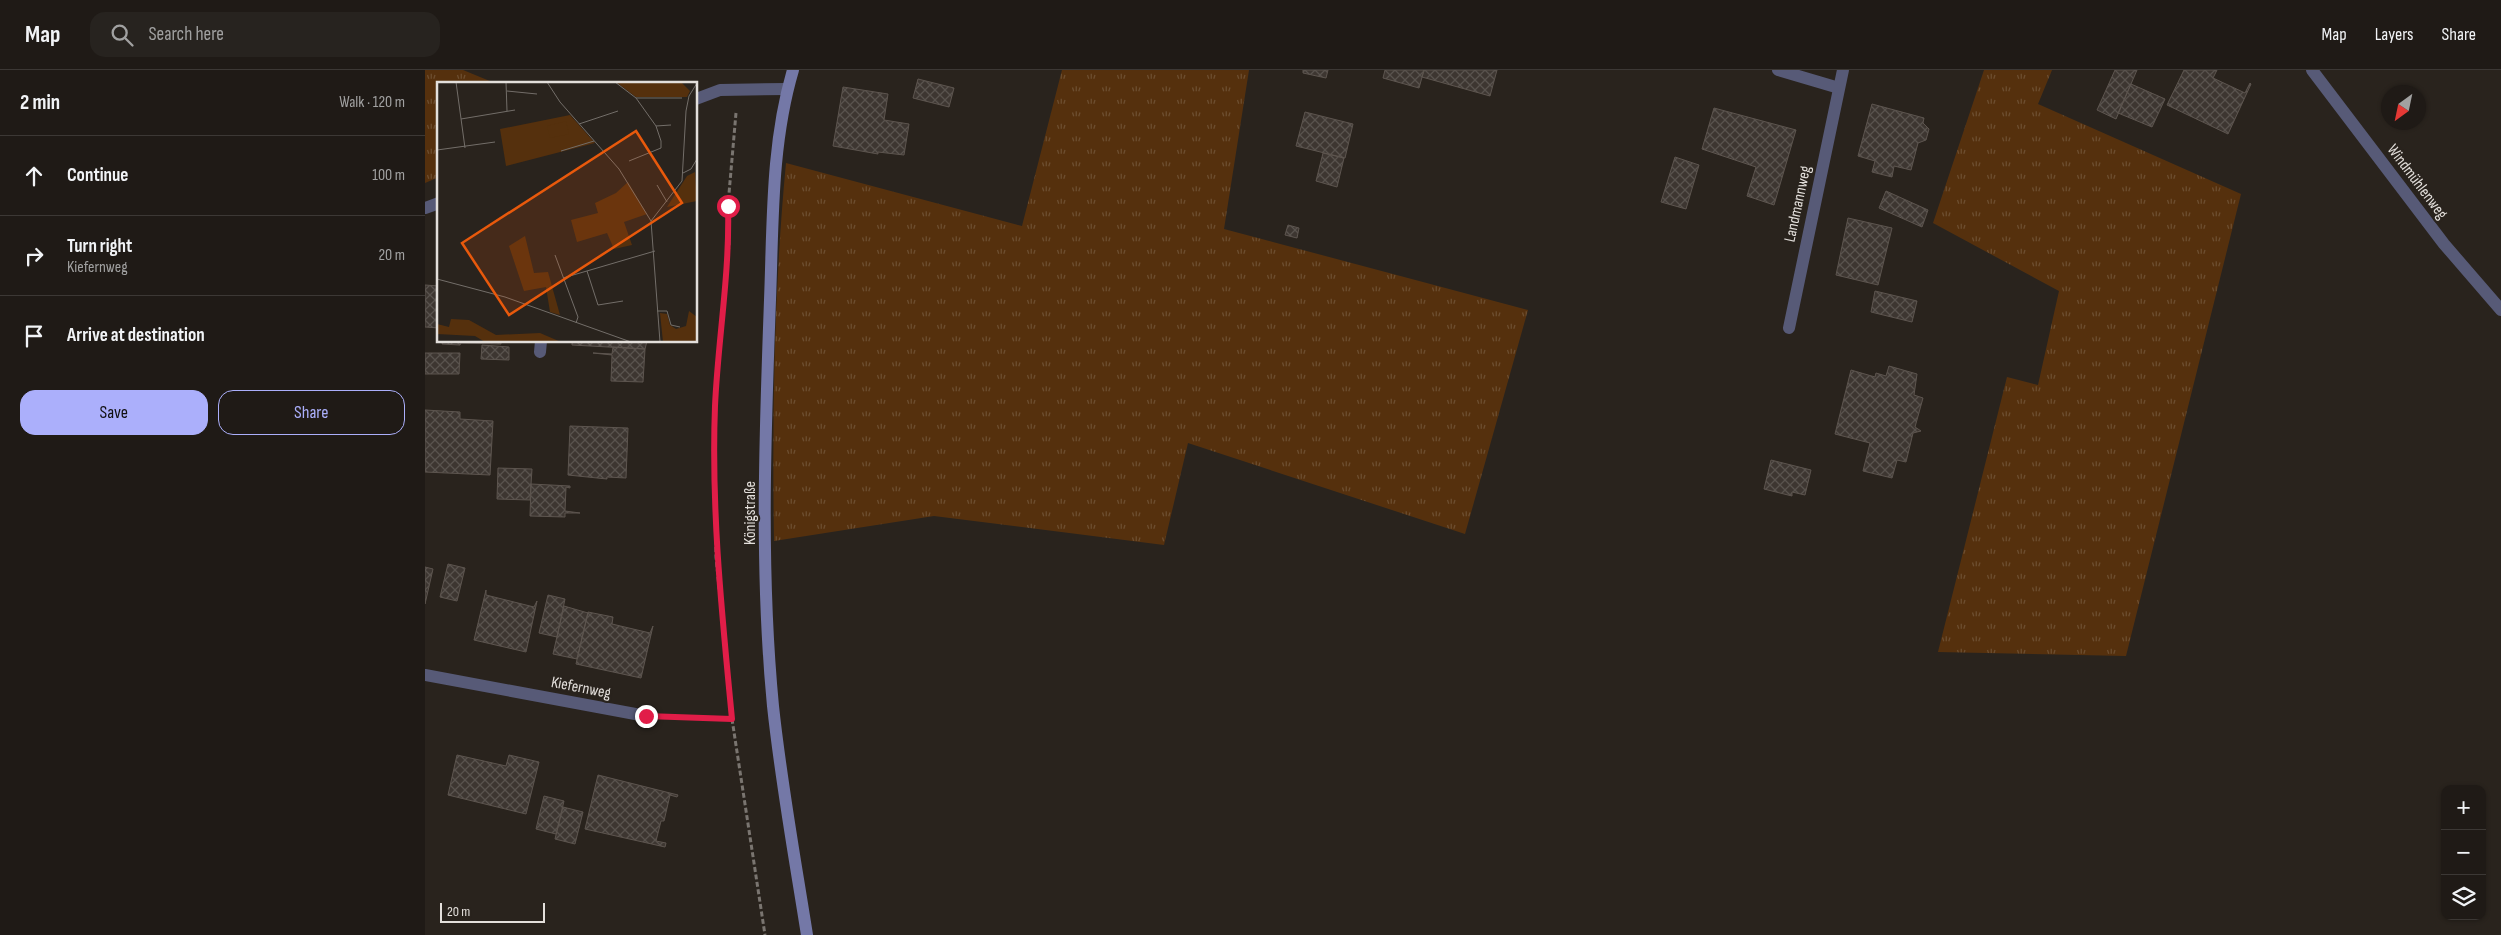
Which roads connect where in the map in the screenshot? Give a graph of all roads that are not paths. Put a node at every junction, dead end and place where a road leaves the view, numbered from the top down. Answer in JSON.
{"nodes":[{"id":1,"x":793,"y":70,"type":"edge"},
{"id":2,"x":1779,"y":70,"type":"edge"},
{"id":3,"x":1843,"y":70,"type":"edge"},
{"id":4,"x":2312,"y":70,"type":"edge"},
{"id":5,"x":1839,"y":88,"type":"junction"},
{"id":6,"x":787,"y":89,"type":"junction"},
{"id":7,"x":697,"y":99,"type":"edge"},
{"id":8,"x":437,"y":204,"type":"edge"},
{"id":9,"x":425,"y":208,"type":"edge"},
{"id":10,"x":2501,"y":310,"type":"edge"},
{"id":11,"x":1789,"y":328,"type":"dead end"},
{"id":12,"x":425,"y":675,"type":"edge"},
{"id":13,"x":646,"y":716,"type":"road end"},
{"id":14,"x":807,"y":935,"type":"edge"}],
"edges":[{"from":1,"to":6,"type":"main road","name":"Königstraße"},
{"from":2,"to":5,"type":"street"},
{"from":3,"to":5,"type":"street","name":"Landmannweg"},
{"from":4,"to":10,"type":"street","name":"Windmühlenweg"},
{"from":5,"to":11,"type":"street","name":"Landmannweg"},
{"from":6,"to":7,"type":"street"},
{"from":6,"to":14,"type":"main road","name":"Königstraße"},
{"from":8,"to":9,"type":"street"},
{"from":12,"to":13,"type":"street","name":"Kiefernweg"}]}
